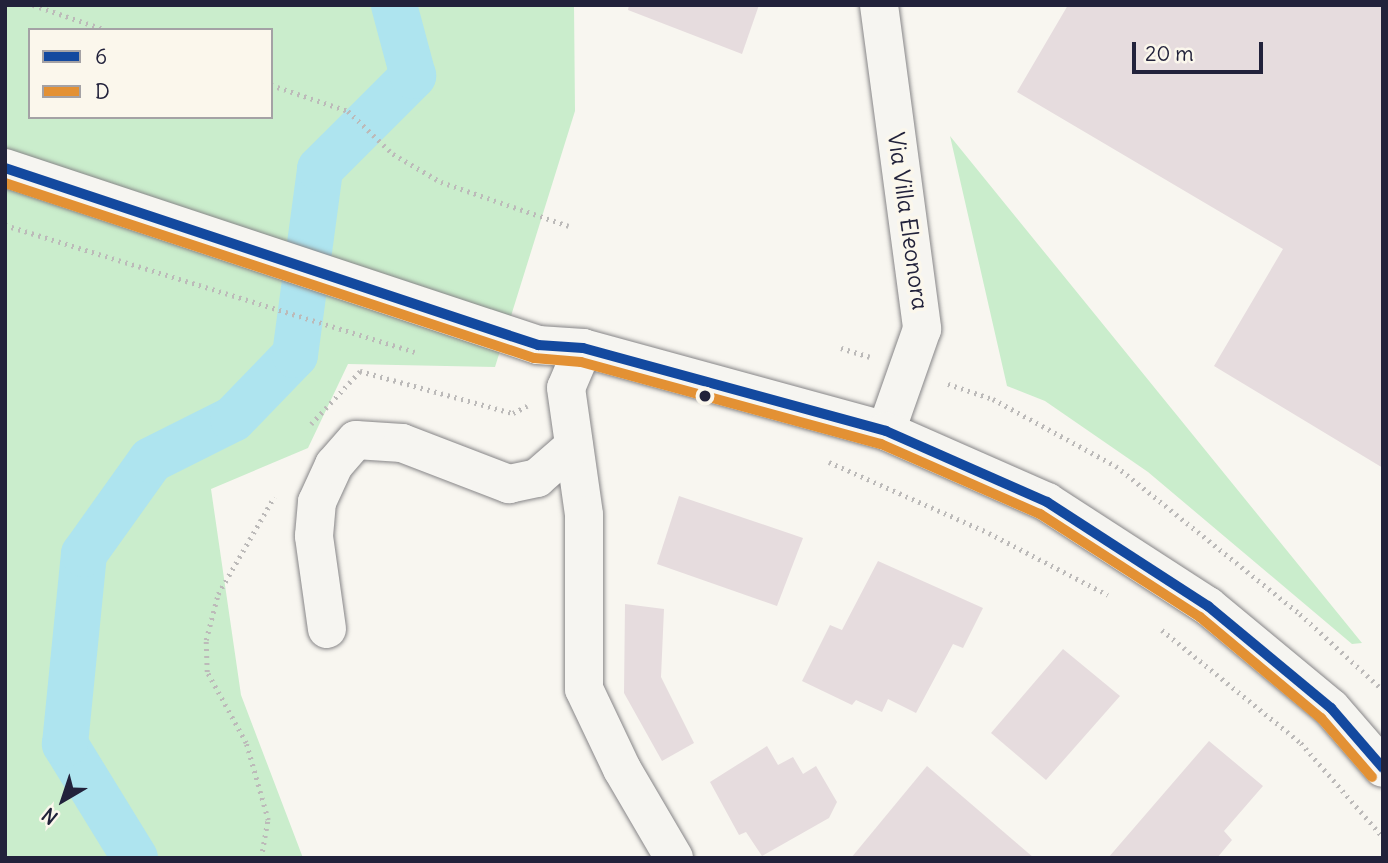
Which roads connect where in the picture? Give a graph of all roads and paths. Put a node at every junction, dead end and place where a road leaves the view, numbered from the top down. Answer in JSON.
{"nodes":[{"id":1,"x":33,"y":5,"type":"edge"},
{"id":2,"x":879,"y":5,"type":"edge"},
{"id":3,"x":100,"y":28,"type":"edge"},
{"id":4,"x":273,"y":86,"type":"edge"},
{"id":5,"x":5,"y":168,"type":"edge"},
{"id":6,"x":5,"y":225,"type":"edge"},
{"id":7,"x":569,"y":226,"type":"dead end"},
{"id":8,"x":583,"y":348,"type":"junction"},
{"id":9,"x":841,"y":348,"type":"dead end"},
{"id":10,"x":418,"y":352,"type":"dead end"},
{"id":11,"x":908,"y":370,"type":"junction"},
{"id":12,"x":886,"y":432,"type":"junction"},
{"id":13,"x":574,"y":446,"type":"junction"},
{"id":14,"x":819,"y":458,"type":"dead end"},
{"id":15,"x":1117,"y":600,"type":"dead end"},
{"id":16,"x":1151,"y":621,"type":"dead end"},
{"id":17,"x":327,"y":629,"type":"dead end"},
{"id":18,"x":1383,"y":690,"type":"edge"},
{"id":19,"x":1383,"y":768,"type":"edge"},
{"id":20,"x":1383,"y":837,"type":"edge"},
{"id":21,"x":674,"y":858,"type":"edge"}],
"edges":[{"from":1,"to":3,"type":"path"},
{"from":2,"to":11,"type":"street","name":"Via Villa Eleonora"},
{"from":4,"to":7,"type":"path"},
{"from":5,"to":8,"type":"street"},
{"from":6,"to":10,"type":"path"},
{"from":8,"to":12,"type":"street"},
{"from":8,"to":13,"type":"street"},
{"from":9,"to":11,"type":"path"},
{"from":11,"to":12,"type":"street","name":"Via Villa Eleonora"},
{"from":11,"to":18,"type":"path"},
{"from":12,"to":19,"type":"street"},
{"from":13,"to":17,"type":"street"},
{"from":13,"to":21,"type":"street"},
{"from":14,"to":15,"type":"path"},
{"from":16,"to":20,"type":"path"}]}
